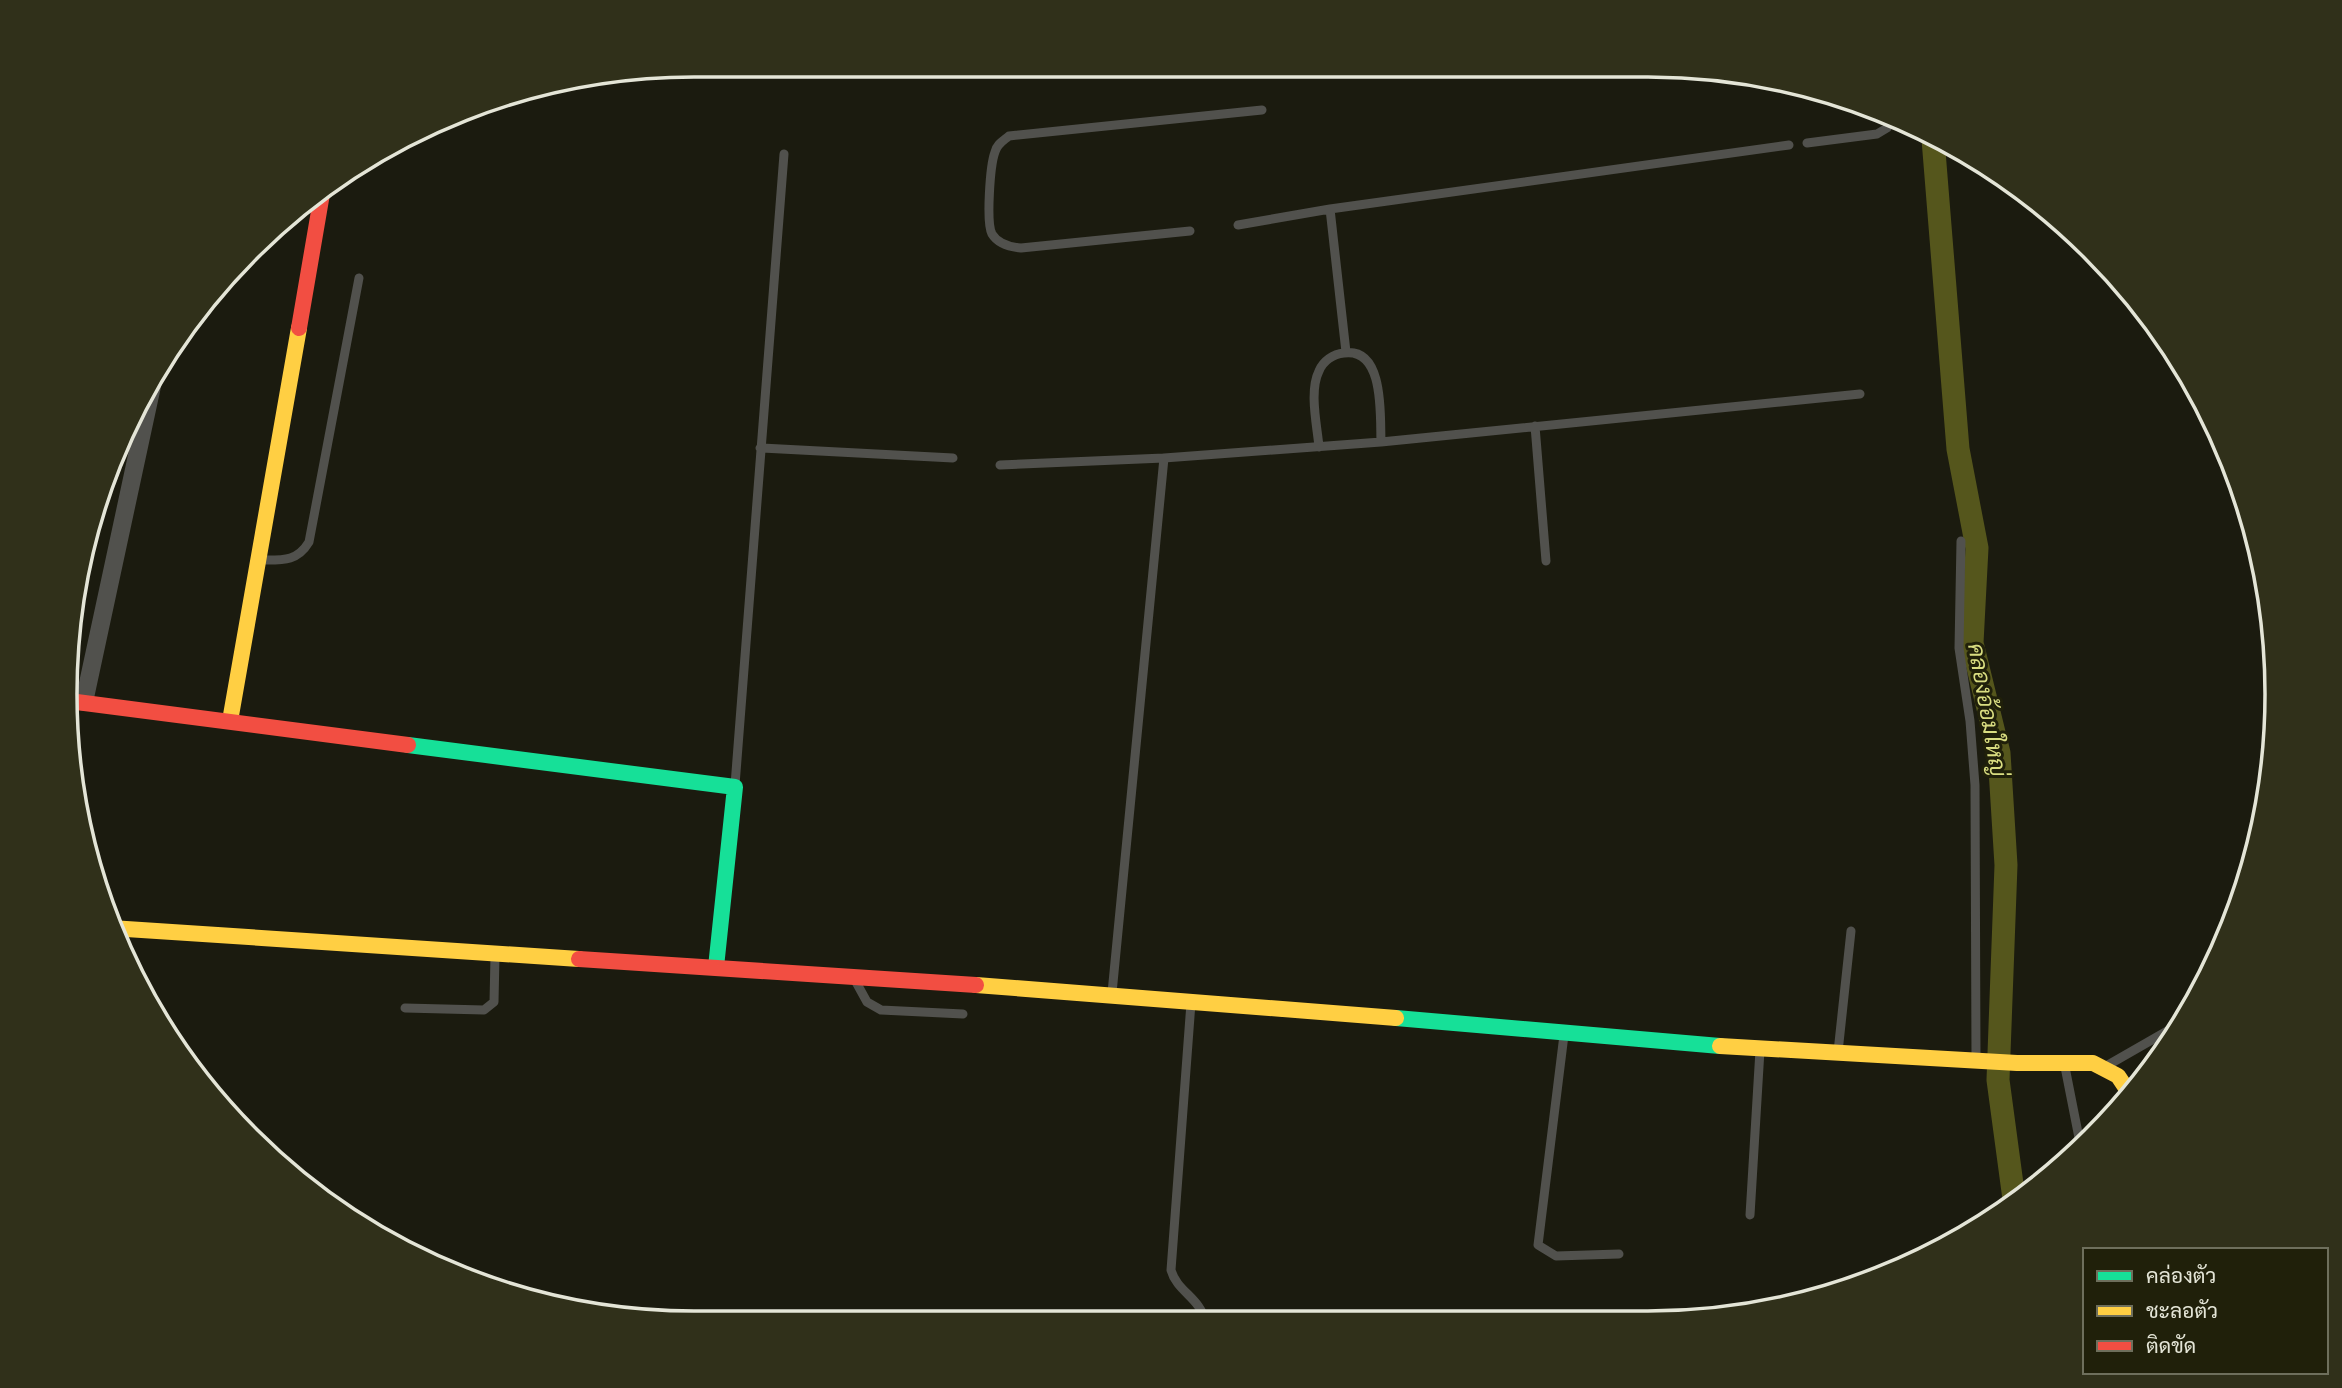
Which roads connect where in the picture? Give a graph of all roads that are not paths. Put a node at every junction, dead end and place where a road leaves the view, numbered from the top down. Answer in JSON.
{"nodes":[{"id":1,"x":1262,"y":110,"type":"dead end"},
{"id":2,"x":1887,"y":125,"type":"edge"},
{"id":3,"x":1807,"y":143,"type":"dead end"},
{"id":4,"x":1789,"y":145,"type":"dead end"},
{"id":5,"x":784,"y":154,"type":"dead end"},
{"id":6,"x":320,"y":203,"type":"edge"},
{"id":7,"x":1330,"y":209,"type":"junction"},
{"id":8,"x":1238,"y":225,"type":"dead end"},
{"id":9,"x":1190,"y":230,"type":"dead end"},
{"id":10,"x":359,"y":278,"type":"dead end"},
{"id":11,"x":1346,"y":352,"type":"junction"},
{"id":12,"x":1860,"y":394,"type":"dead end"},
{"id":13,"x":146,"y":412,"type":"edge"},
{"id":14,"x":1535,"y":426,"type":"junction"},
{"id":15,"x":1381,"y":442,"type":"junction"},
{"id":16,"x":1319,"y":447,"type":"junction"},
{"id":17,"x":761,"y":449,"type":"junction"},
{"id":18,"x":953,"y":458,"type":"dead end"},
{"id":19,"x":1164,"y":458,"type":"junction"},
{"id":20,"x":1000,"y":465,"type":"dead end"},
{"id":21,"x":1961,"y":541,"type":"dead end"},
{"id":22,"x":258,"y":560,"type":"junction"},
{"id":23,"x":1546,"y":561,"type":"dead end"},
{"id":24,"x":77,"y":697,"type":"edge"},
{"id":25,"x":77,"y":702,"type":"edge"},
{"id":26,"x":230,"y":721,"type":"junction"},
{"id":27,"x":735,"y":787,"type":"junction"},
{"id":28,"x":124,"y":929,"type":"edge"},
{"id":29,"x":1851,"y":932,"type":"dead end"},
{"id":30,"x":495,"y":955,"type":"junction"},
{"id":31,"x":716,"y":967,"type":"junction"},
{"id":32,"x":853,"y":978,"type":"junction"},
{"id":33,"x":1111,"y":994,"type":"junction"},
{"id":34,"x":1191,"y":1003,"type":"junction"},
{"id":35,"x":405,"y":1008,"type":"dead end"},
{"id":36,"x":963,"y":1014,"type":"dead end"},
{"id":37,"x":1564,"y":1033,"type":"junction"},
{"id":38,"x":2163,"y":1033,"type":"edge"},
{"id":39,"x":1760,"y":1049,"type":"junction"},
{"id":40,"x":1838,"y":1054,"type":"junction"},
{"id":41,"x":1981,"y":1060,"type":"junction"},
{"id":42,"x":2065,"y":1065,"type":"junction"},
{"id":43,"x":2106,"y":1066,"type":"junction"},
{"id":44,"x":2124,"y":1086,"type":"edge"},
{"id":45,"x":2079,"y":1135,"type":"edge"},
{"id":46,"x":1750,"y":1215,"type":"dead end"},
{"id":47,"x":1619,"y":1254,"type":"dead end"},
{"id":48,"x":1201,"y":1311,"type":"edge"}],
"edges":[{"from":1,"to":9,"type":"lane"},
{"from":2,"to":3,"type":"lane"},
{"from":4,"to":7,"type":"lane"},
{"from":5,"to":17,"type":"lane"},
{"from":6,"to":22,"type":"street"},
{"from":7,"to":8,"type":"lane"},
{"from":7,"to":11,"type":"lane"},
{"from":10,"to":22,"type":"lane"},
{"from":11,"to":15,"type":"lane"},
{"from":11,"to":16,"type":"lane"},
{"from":12,"to":14,"type":"lane"},
{"from":13,"to":24,"type":"street"},
{"from":14,"to":15,"type":"lane"},
{"from":14,"to":23,"type":"lane"},
{"from":15,"to":16,"type":"lane"},
{"from":16,"to":19,"type":"lane"},
{"from":17,"to":18,"type":"lane"},
{"from":17,"to":27,"type":"lane"},
{"from":19,"to":20,"type":"lane"},
{"from":19,"to":33,"type":"lane"},
{"from":21,"to":41,"type":"lane"},
{"from":22,"to":26,"type":"street"},
{"from":25,"to":26,"type":"street"},
{"from":26,"to":27,"type":"street"},
{"from":27,"to":31,"type":"street"},
{"from":28,"to":30,"type":"street"},
{"from":29,"to":40,"type":"lane"},
{"from":30,"to":31,"type":"street"},
{"from":30,"to":35,"type":"lane"},
{"from":31,"to":32,"type":"street"},
{"from":32,"to":33,"type":"street"},
{"from":32,"to":36,"type":"lane"},
{"from":33,"to":34,"type":"street"},
{"from":34,"to":37,"type":"street"},
{"from":34,"to":48,"type":"lane"},
{"from":37,"to":39,"type":"street"},
{"from":37,"to":47,"type":"lane"},
{"from":38,"to":43,"type":"lane"},
{"from":39,"to":40,"type":"street"},
{"from":39,"to":46,"type":"lane"},
{"from":40,"to":41,"type":"street"},
{"from":41,"to":42,"type":"street"},
{"from":42,"to":43,"type":"street"},
{"from":42,"to":45,"type":"lane"},
{"from":43,"to":44,"type":"street"}]}
